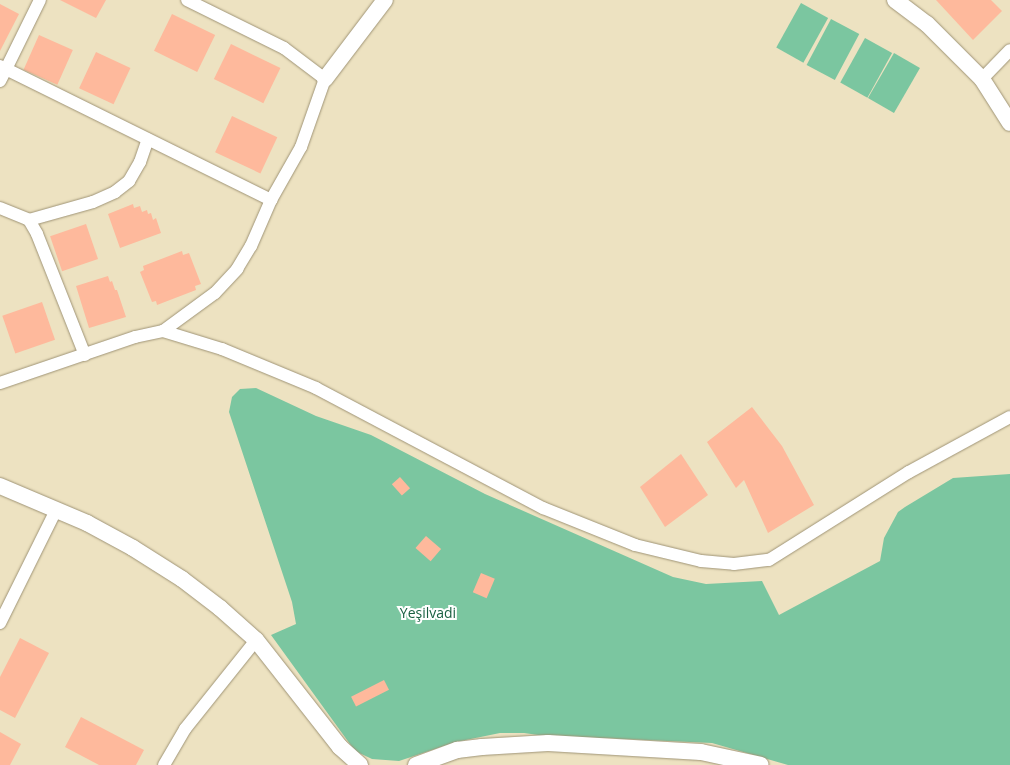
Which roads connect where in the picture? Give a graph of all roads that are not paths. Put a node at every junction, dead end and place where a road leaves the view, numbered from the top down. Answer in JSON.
{"nodes":[{"id":1,"x":40,"y":0,"type":"edge"},
{"id":2,"x":187,"y":0,"type":"edge"},
{"id":3,"x":385,"y":0,"type":"edge"},
{"id":4,"x":895,"y":0,"type":"edge"},
{"id":5,"x":1010,"y":50,"type":"edge"},
{"id":6,"x":3,"y":67,"type":"edge"},
{"id":7,"x":325,"y":79,"type":"junction"},
{"id":8,"x":982,"y":79,"type":"junction"},
{"id":9,"x":0,"y":81,"type":"edge"},
{"id":10,"x":1010,"y":123,"type":"edge"},
{"id":11,"x":148,"y":138,"type":"junction"},
{"id":12,"x":271,"y":200,"type":"junction"},
{"id":13,"x":0,"y":208,"type":"edge"},
{"id":14,"x":29,"y":220,"type":"junction"},
{"id":15,"x":164,"y":331,"type":"junction"},
{"id":16,"x":85,"y":356,"type":"junction"},
{"id":17,"x":0,"y":383,"type":"edge"},
{"id":18,"x":1010,"y":417,"type":"edge"},
{"id":19,"x":0,"y":486,"type":"edge"},
{"id":20,"x":56,"y":510,"type":"junction"},
{"id":21,"x":0,"y":624,"type":"edge"},
{"id":22,"x":256,"y":640,"type":"junction"},
{"id":23,"x":164,"y":765,"type":"edge"},
{"id":24,"x":360,"y":765,"type":"edge"},
{"id":25,"x":416,"y":765,"type":"edge"},
{"id":26,"x":761,"y":765,"type":"edge"}],
"edges":[{"from":1,"to":6,"type":"street"},
{"from":2,"to":7,"type":"street"},
{"from":3,"to":7,"type":"street"},
{"from":4,"to":8,"type":"street"},
{"from":5,"to":8,"type":"street"},
{"from":6,"to":9,"type":"street"},
{"from":6,"to":11,"type":"street"},
{"from":7,"to":12,"type":"street"},
{"from":8,"to":10,"type":"street"},
{"from":11,"to":12,"type":"street"},
{"from":11,"to":14,"type":"street"},
{"from":12,"to":15,"type":"street"},
{"from":13,"to":14,"type":"street"},
{"from":14,"to":16,"type":"street"},
{"from":15,"to":16,"type":"street"},
{"from":15,"to":18,"type":"street"},
{"from":16,"to":17,"type":"street"},
{"from":19,"to":20,"type":"street"},
{"from":20,"to":21,"type":"street"},
{"from":20,"to":22,"type":"street"},
{"from":22,"to":23,"type":"street"},
{"from":22,"to":24,"type":"street"},
{"from":25,"to":26,"type":"street"}]}
